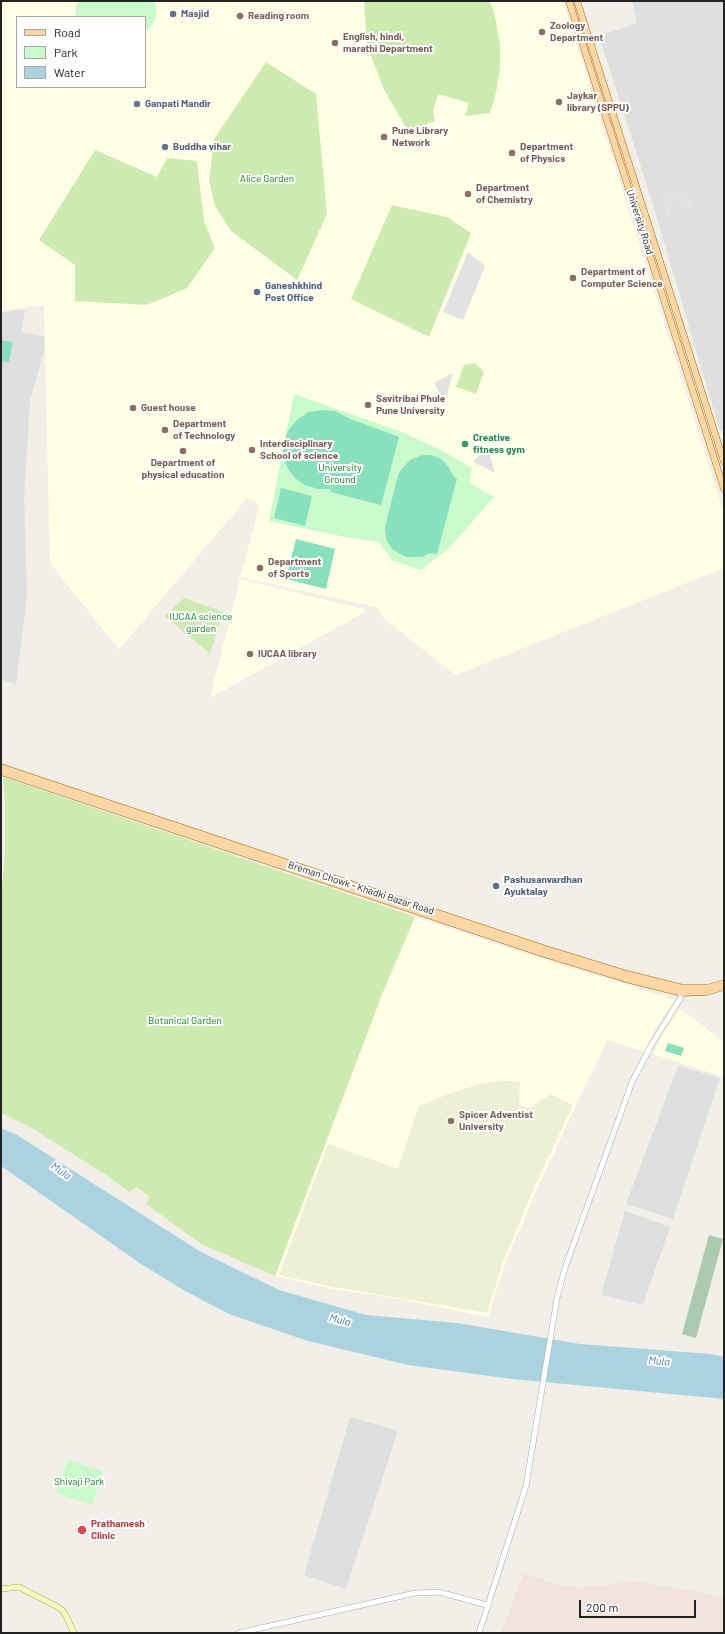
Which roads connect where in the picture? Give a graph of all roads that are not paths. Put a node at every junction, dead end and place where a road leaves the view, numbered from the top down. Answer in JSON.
{"nodes":[{"id":1,"x":569,"y":1,"type":"edge"},
{"id":2,"x":577,"y":1,"type":"edge"},
{"id":3,"x":724,"y":462,"type":"edge"},
{"id":4,"x":724,"y":489,"type":"edge"},
{"id":5,"x":1,"y":767,"type":"edge"},
{"id":6,"x":1,"y":772,"type":"edge"},
{"id":7,"x":176,"y":829,"type":"junction"},
{"id":8,"x":724,"y":982,"type":"edge"},
{"id":9,"x":724,"y":987,"type":"edge"},
{"id":10,"x":682,"y":990,"type":"junction"},
{"id":11,"x":1,"y":1589,"type":"edge"},
{"id":12,"x":487,"y":1605,"type":"junction"},
{"id":13,"x":74,"y":1633,"type":"edge"},
{"id":14,"x":239,"y":1633,"type":"edge"},
{"id":15,"x":479,"y":1633,"type":"edge"}],
"edges":[{"from":1,"to":4,"type":"main road","name":"University Road"},
{"from":2,"to":3,"type":"main road","name":"University Road"},
{"from":5,"to":7,"type":"main road","name":"Breman Chowk - Khadki Bazar Road"},
{"from":6,"to":7,"type":"main road","name":"Breman Chowk - Khadki Bazar Road"},
{"from":7,"to":10,"type":"main road","name":"Breman Chowk - Khadki Bazar Road"},
{"from":8,"to":10,"type":"main road","name":"Breman Chowk - Khadki Bazar Road"},
{"from":9,"to":10,"type":"main road","name":"Breman Chowk - Khadki Bazar Road"},
{"from":10,"to":12,"type":"street"},
{"from":11,"to":13,"type":"main road"},
{"from":12,"to":14,"type":"street"},
{"from":12,"to":15,"type":"street"}]}
